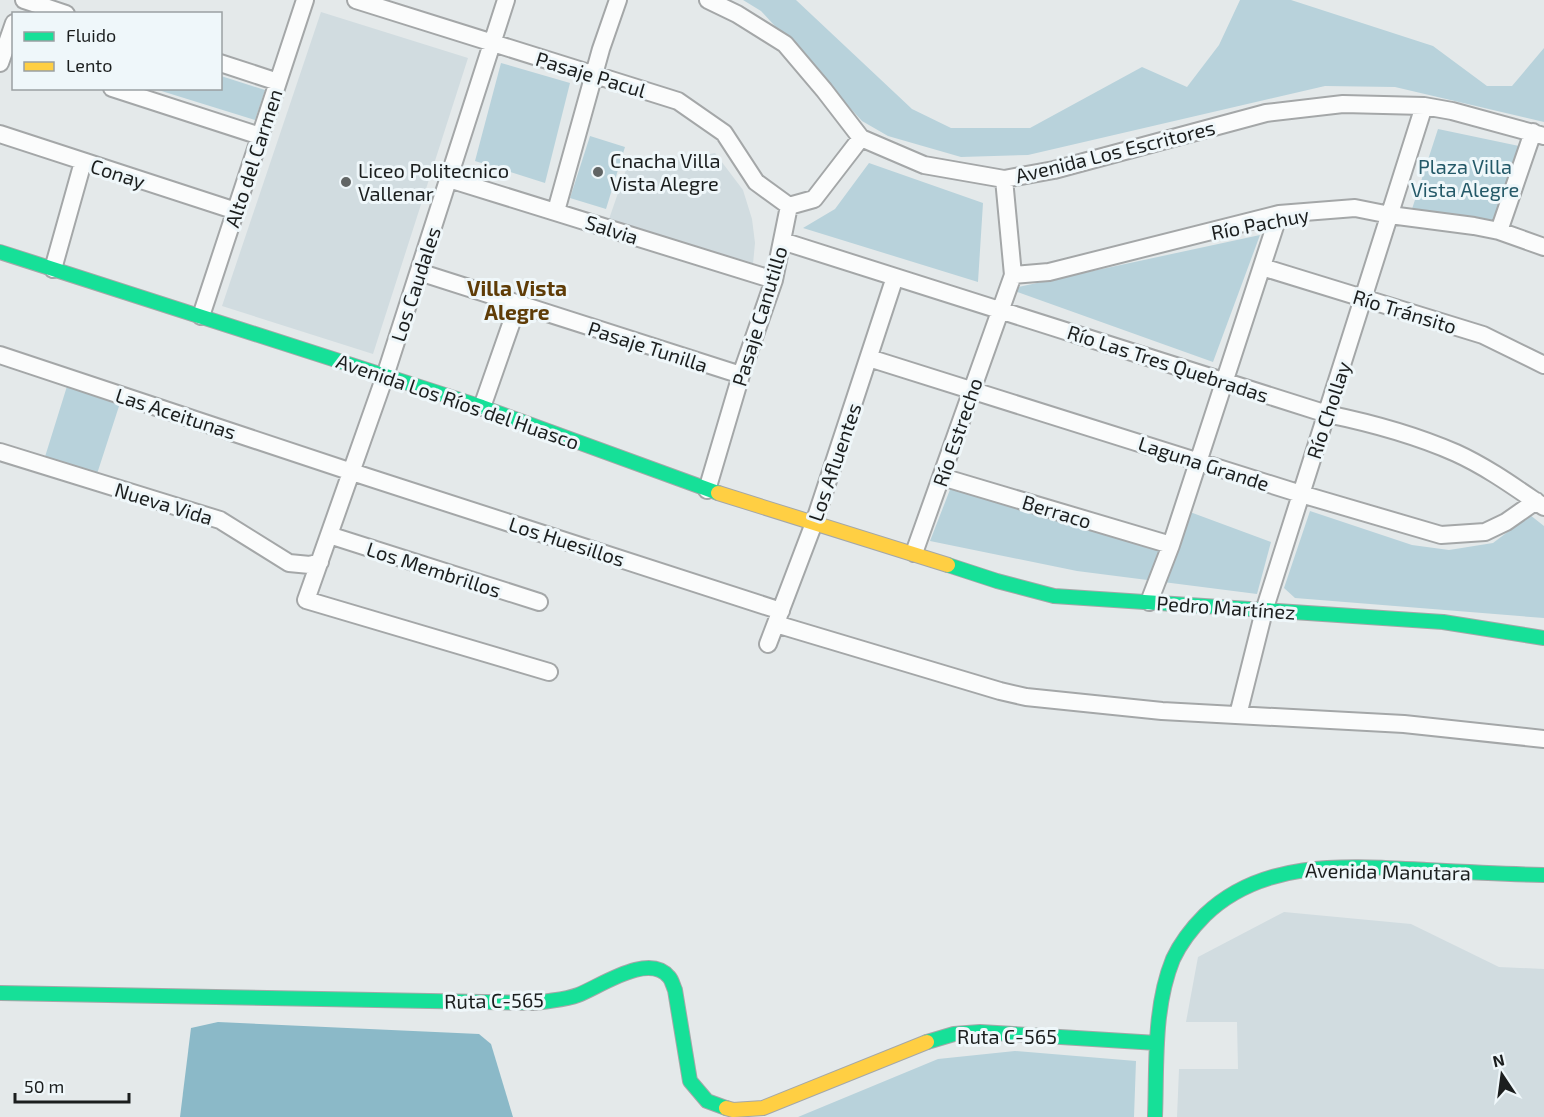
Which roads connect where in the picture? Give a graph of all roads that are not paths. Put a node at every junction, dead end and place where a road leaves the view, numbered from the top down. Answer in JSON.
{"nodes":[{"id":1,"x":23,"y":0,"type":"edge"},
{"id":2,"x":305,"y":0,"type":"edge"},
{"id":3,"x":356,"y":0,"type":"edge"},
{"id":4,"x":506,"y":0,"type":"edge"},
{"id":5,"x":618,"y":0,"type":"edge"},
{"id":6,"x":708,"y":0,"type":"edge"},
{"id":7,"x":60,"y":12,"type":"edge"},
{"id":8,"x":12,"y":32,"type":"edge"},
{"id":9,"x":492,"y":44,"type":"junction"},
{"id":10,"x":6,"y":58,"type":"edge"},
{"id":11,"x":222,"y":64,"type":"edge"},
{"id":12,"x":594,"y":74,"type":"junction"},
{"id":13,"x":278,"y":82,"type":"junction"},
{"id":14,"x":118,"y":90,"type":"edge"},
{"id":15,"x":1424,"y":106,"type":"junction"},
{"id":16,"x":0,"y":134,"type":"edge"},
{"id":17,"x":1538,"y":134,"type":"edge"},
{"id":18,"x":260,"y":136,"type":"junction"},
{"id":19,"x":861,"y":138,"type":"junction"},
{"id":20,"x":83,"y":162,"type":"junction"},
{"id":21,"x":449,"y":179,"type":"junction"},
{"id":22,"x":1004,"y":179,"type":"junction"},
{"id":23,"x":789,"y":206,"type":"junction"},
{"id":24,"x":236,"y":211,"type":"junction"},
{"id":25,"x":556,"y":211,"type":"junction"},
{"id":26,"x":1279,"y":214,"type":"junction"},
{"id":27,"x":1390,"y":215,"type":"junction"},
{"id":28,"x":1499,"y":231,"type":"junction"},
{"id":29,"x":782,"y":241,"type":"junction"},
{"id":30,"x":1544,"y":247,"type":"edge"},
{"id":31,"x":0,"y":252,"type":"edge"},
{"id":32,"x":1262,"y":267,"type":"junction"},
{"id":33,"x":53,"y":269,"type":"junction"},
{"id":34,"x":419,"y":272,"type":"junction"},
{"id":35,"x":1012,"y":274,"type":"junction"},
{"id":36,"x":895,"y":277,"type":"junction"},
{"id":37,"x":774,"y":280,"type":"junction"},
{"id":38,"x":1363,"y":298,"type":"junction"},
{"id":39,"x":518,"y":304,"type":"junction"},
{"id":40,"x":999,"y":310,"type":"junction"},
{"id":41,"x":201,"y":316,"type":"junction"},
{"id":42,"x":0,"y":355,"type":"edge"},
{"id":43,"x":869,"y":357,"type":"junction"},
{"id":44,"x":1544,"y":365,"type":"edge"},
{"id":45,"x":741,"y":375,"type":"junction"},
{"id":46,"x":385,"y":376,"type":"junction"},
{"id":47,"x":1225,"y":381,"type":"junction"},
{"id":48,"x":973,"y":389,"type":"junction"},
{"id":49,"x":482,"y":407,"type":"junction"},
{"id":50,"x":1327,"y":414,"type":"junction"},
{"id":51,"x":0,"y":452,"type":"edge"},
{"id":52,"x":1198,"y":461,"type":"junction"},
{"id":53,"x":352,"y":472,"type":"junction"},
{"id":54,"x":942,"y":477,"type":"junction"},
{"id":55,"x":707,"y":490,"type":"junction"},
{"id":56,"x":1301,"y":494,"type":"junction"},
{"id":57,"x":1540,"y":504,"type":"edge"},
{"id":58,"x":814,"y":524,"type":"junction"},
{"id":59,"x":329,"y":535,"type":"junction"},
{"id":60,"x":1171,"y":545,"type":"junction"},
{"id":61,"x":914,"y":553,"type":"junction"},
{"id":62,"x":320,"y":562,"type":"junction"},
{"id":63,"x":539,"y":602,"type":"dead end"},
{"id":64,"x":1149,"y":602,"type":"junction"},
{"id":65,"x":1264,"y":611,"type":"junction"},
{"id":66,"x":779,"y":617,"type":"junction"},
{"id":67,"x":1544,"y":638,"type":"edge"},
{"id":68,"x":768,"y":644,"type":"dead end"},
{"id":69,"x":549,"y":672,"type":"dead end"},
{"id":70,"x":1238,"y":715,"type":"junction"},
{"id":71,"x":1544,"y":739,"type":"edge"},
{"id":72,"x":1544,"y":875,"type":"edge"},
{"id":73,"x":0,"y":993,"type":"edge"},
{"id":74,"x":1157,"y":1043,"type":"junction"},
{"id":75,"x":1155,"y":1117,"type":"edge"}],
"edges":[{"from":1,"to":7,"type":"street"},
{"from":2,"to":13,"type":"street","name":"Alto del Carmen"},
{"from":3,"to":9,"type":"street","name":"Pasaje Pacul"},
{"from":4,"to":9,"type":"street","name":"Los Caudales"},
{"from":5,"to":12,"type":"street"},
{"from":6,"to":19,"type":"street","name":"Avenida Los Escritores"},
{"from":8,"to":10,"type":"street"},
{"from":9,"to":12,"type":"street","name":"Pasaje Pacul"},
{"from":9,"to":21,"type":"street","name":"Los Caudales"},
{"from":11,"to":13,"type":"street"},
{"from":12,"to":23,"type":"street","name":"Pasaje Pacul"},
{"from":12,"to":25,"type":"street"},
{"from":13,"to":18,"type":"street","name":"Alto del Carmen"},
{"from":14,"to":18,"type":"street"},
{"from":15,"to":17,"type":"street","name":"Avenida Los Escritores"},
{"from":15,"to":22,"type":"street","name":"Avenida Los Escritores"},
{"from":15,"to":27,"type":"street","name":"Río Chollay"},
{"from":16,"to":20,"type":"street","name":"Conay"},
{"from":17,"to":28,"type":"street"},
{"from":18,"to":24,"type":"street","name":"Alto del Carmen"},
{"from":19,"to":22,"type":"street","name":"Avenida Los Escritores"},
{"from":19,"to":23,"type":"street"},
{"from":20,"to":24,"type":"street","name":"Conay"},
{"from":20,"to":33,"type":"street"},
{"from":21,"to":25,"type":"street","name":"Salvia"},
{"from":21,"to":34,"type":"street","name":"Los Caudales"},
{"from":22,"to":35,"type":"street"},
{"from":23,"to":29,"type":"street","name":"Pasaje Canutillo"},
{"from":24,"to":41,"type":"street","name":"Alto del Carmen"},
{"from":25,"to":37,"type":"street","name":"Salvia"},
{"from":26,"to":27,"type":"street","name":"Río Pachuy"},
{"from":26,"to":32,"type":"street"},
{"from":26,"to":35,"type":"street","name":"Río Pachuy"},
{"from":27,"to":28,"type":"street","name":"Río Pachuy"},
{"from":27,"to":38,"type":"street","name":"Río Chollay"},
{"from":28,"to":30,"type":"street","name":"Río Pachuy"},
{"from":29,"to":36,"type":"street","name":"Río Las Tres Quebradas"},
{"from":29,"to":37,"type":"street","name":"Pasaje Canutillo"},
{"from":31,"to":33,"type":"main road","name":"Avenida Los Ríos del Huasco"},
{"from":32,"to":38,"type":"street","name":"Río Tránsito"},
{"from":32,"to":47,"type":"street"},
{"from":33,"to":41,"type":"main road","name":"Avenida Los Ríos del Huasco"},
{"from":34,"to":39,"type":"street","name":"Pasaje Tunilla"},
{"from":34,"to":46,"type":"street","name":"Los Caudales"},
{"from":35,"to":40,"type":"street"},
{"from":36,"to":40,"type":"street","name":"Río Las Tres Quebradas"},
{"from":36,"to":43,"type":"street","name":"Los Afluentes"},
{"from":37,"to":45,"type":"street","name":"Pasaje Canutillo"},
{"from":38,"to":44,"type":"street","name":"Río Tránsito"},
{"from":38,"to":50,"type":"street","name":"Río Chollay"},
{"from":39,"to":45,"type":"street","name":"Pasaje Tunilla"},
{"from":39,"to":49,"type":"street"},
{"from":40,"to":47,"type":"street","name":"Río Las Tres Quebradas"},
{"from":40,"to":48,"type":"street","name":"Río Estrecho"},
{"from":41,"to":46,"type":"main road","name":"Avenida Los Ríos del Huasco"},
{"from":42,"to":53,"type":"street","name":"Las Aceitunas"},
{"from":43,"to":48,"type":"street","name":"Laguna Grande"},
{"from":43,"to":58,"type":"street","name":"Los Afluentes"},
{"from":45,"to":55,"type":"street","name":"Pasaje Canutillo"},
{"from":46,"to":49,"type":"main road","name":"Avenida Los Ríos del Huasco"},
{"from":46,"to":53,"type":"street","name":"Los Caudales"},
{"from":47,"to":50,"type":"street","name":"Río Las Tres Quebradas"},
{"from":47,"to":52,"type":"street"},
{"from":48,"to":52,"type":"street","name":"Laguna Grande"},
{"from":48,"to":54,"type":"street","name":"Río Estrecho"},
{"from":49,"to":55,"type":"main road","name":"Avenida Los Ríos del Huasco"},
{"from":50,"to":56,"type":"street","name":"Río Chollay"},
{"from":50,"to":57,"type":"street","name":"Río Las Tres Quebradas"},
{"from":51,"to":62,"type":"street","name":"Nueva Vida"},
{"from":52,"to":56,"type":"street","name":"Laguna Grande"},
{"from":52,"to":60,"type":"street"},
{"from":53,"to":59,"type":"street","name":"Los Caudales"},
{"from":53,"to":66,"type":"street","name":"Los Huesillos"},
{"from":54,"to":60,"type":"street","name":"Berraco"},
{"from":54,"to":61,"type":"street","name":"Río Estrecho"},
{"from":55,"to":58,"type":"main road","name":"Avenida Los Ríos del Huasco"},
{"from":56,"to":57,"type":"street","name":"Laguna Grande"},
{"from":56,"to":65,"type":"street","name":"Río Chollay"},
{"from":58,"to":61,"type":"main road","name":"Avenida Los Ríos del Huasco"},
{"from":58,"to":66,"type":"street","name":"Los Afluentes"},
{"from":59,"to":62,"type":"street","name":"Los Caudales"},
{"from":59,"to":63,"type":"street","name":"Los Membrillos"},
{"from":60,"to":64,"type":"street"},
{"from":61,"to":64,"type":"main road","name":"Pedro Martínez"},
{"from":62,"to":69,"type":"street","name":"Los Caudales"},
{"from":64,"to":65,"type":"main road","name":"Pedro Martínez"},
{"from":65,"to":67,"type":"main road","name":"Pedro Martínez"},
{"from":65,"to":70,"type":"street","name":"Río Chollay"},
{"from":66,"to":68,"type":"street","name":"Los Afluentes"},
{"from":66,"to":70,"type":"street","name":"Los Huesillos"},
{"from":70,"to":71,"type":"street","name":"Los Huesillos"},
{"from":72,"to":74,"type":"main road","name":"Avenida Manutara"},
{"from":73,"to":74,"type":"main road","name":"Ruta C-565"},
{"from":74,"to":75,"type":"main road"}]}
